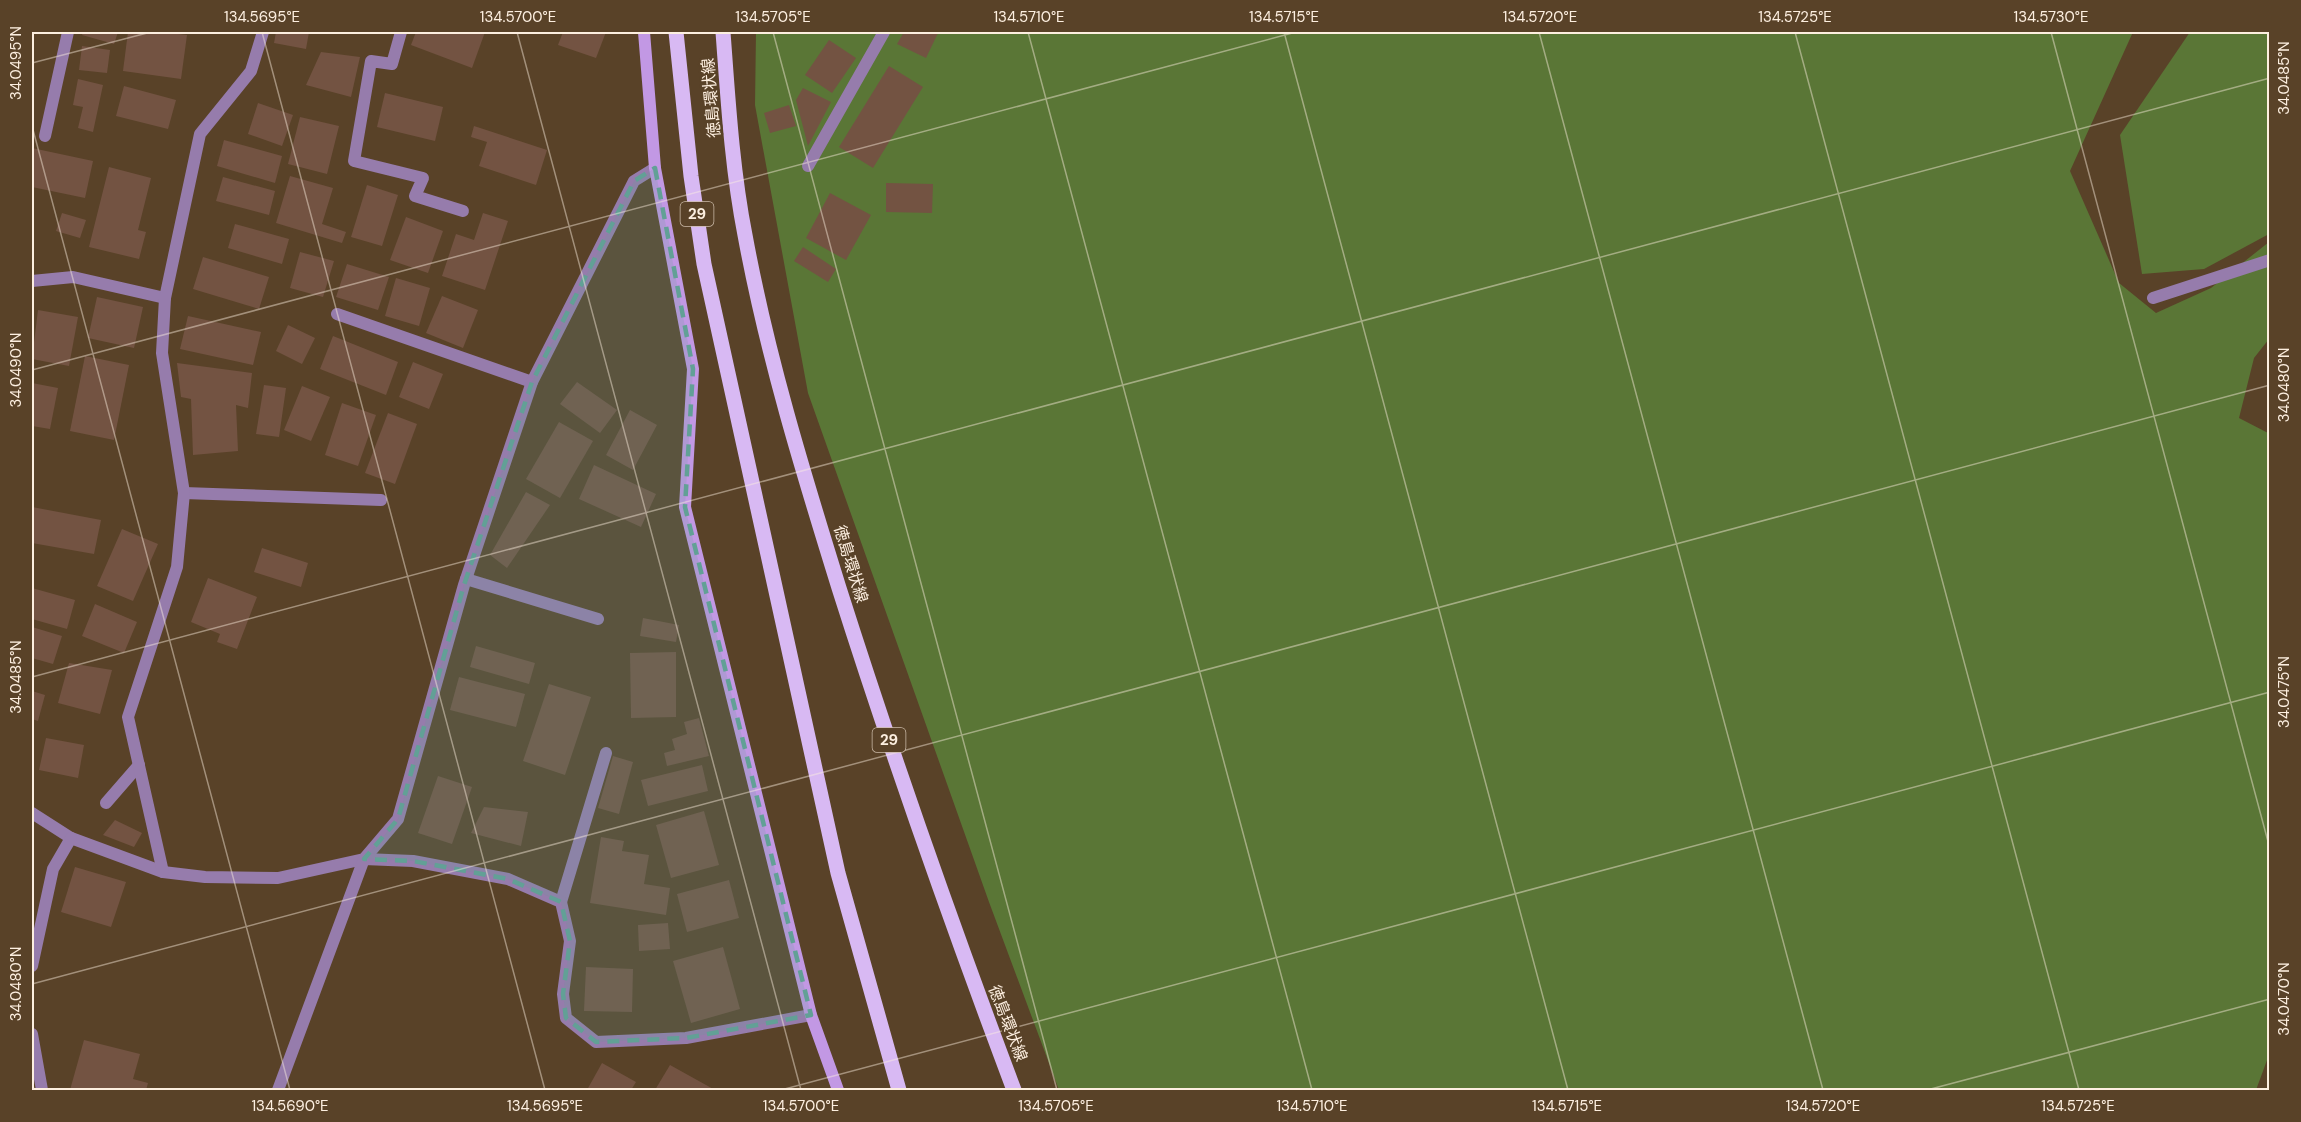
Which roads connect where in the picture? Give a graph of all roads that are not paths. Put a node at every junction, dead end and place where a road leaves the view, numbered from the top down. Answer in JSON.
{"nodes":[{"id":1,"x":68,"y":32,"type":"edge"},
{"id":2,"x":263,"y":32,"type":"edge"},
{"id":3,"x":401,"y":32,"type":"edge"},
{"id":4,"x":644,"y":32,"type":"edge"},
{"id":5,"x":676,"y":32,"type":"edge"},
{"id":6,"x":723,"y":32,"type":"edge"},
{"id":7,"x":884,"y":32,"type":"edge"},
{"id":8,"x":45,"y":136,"type":"dead end"},
{"id":9,"x":808,"y":166,"type":"dead end"},
{"id":10,"x":655,"y":168,"type":"junction"},
{"id":11,"x":463,"y":211,"type":"dead end"},
{"id":12,"x":2270,"y":260,"type":"edge"},
{"id":13,"x":32,"y":281,"type":"edge"},
{"id":14,"x":165,"y":298,"type":"junction"},
{"id":15,"x":2152,"y":298,"type":"dead end"},
{"id":16,"x":338,"y":314,"type":"dead end"},
{"id":17,"x":532,"y":382,"type":"junction"},
{"id":18,"x":184,"y":493,"type":"junction"},
{"id":19,"x":381,"y":500,"type":"dead end"},
{"id":20,"x":466,"y":579,"type":"junction"},
{"id":21,"x":598,"y":619,"type":"dead end"},
{"id":22,"x":606,"y":753,"type":"dead end"},
{"id":23,"x":139,"y":765,"type":"junction"},
{"id":24,"x":106,"y":803,"type":"dead end"},
{"id":25,"x":32,"y":813,"type":"edge"},
{"id":26,"x":70,"y":838,"type":"junction"},
{"id":27,"x":364,"y":859,"type":"junction"},
{"id":28,"x":163,"y":872,"type":"junction"},
{"id":29,"x":561,"y":902,"type":"junction"},
{"id":30,"x":32,"y":966,"type":"edge"},
{"id":31,"x":811,"y":1015,"type":"junction"},
{"id":32,"x":32,"y":1034,"type":"edge"},
{"id":33,"x":42,"y":1090,"type":"edge"},
{"id":34,"x":278,"y":1090,"type":"edge"},
{"id":35,"x":838,"y":1090,"type":"edge"},
{"id":36,"x":899,"y":1090,"type":"edge"},
{"id":37,"x":1014,"y":1090,"type":"edge"}],
"edges":[{"from":1,"to":8,"type":"street"},
{"from":2,"to":14,"type":"street"},
{"from":3,"to":11,"type":"street"},
{"from":4,"to":10,"type":"street"},
{"from":5,"to":36,"type":"main road","name":"徳島環状線","number":"29"},
{"from":6,"to":37,"type":"main road","name":"徳島環状線","number":"29"},
{"from":7,"to":9,"type":"street"},
{"from":10,"to":17,"type":"street"},
{"from":10,"to":31,"type":"street"},
{"from":12,"to":15,"type":"street"},
{"from":13,"to":14,"type":"street"},
{"from":14,"to":18,"type":"street"},
{"from":16,"to":17,"type":"street"},
{"from":17,"to":20,"type":"street"},
{"from":18,"to":19,"type":"street"},
{"from":18,"to":23,"type":"street"},
{"from":20,"to":21,"type":"street"},
{"from":20,"to":27,"type":"street"},
{"from":22,"to":29,"type":"street"},
{"from":23,"to":24,"type":"street"},
{"from":23,"to":28,"type":"street"},
{"from":25,"to":26,"type":"street"},
{"from":26,"to":28,"type":"street"},
{"from":26,"to":30,"type":"street"},
{"from":27,"to":28,"type":"street"},
{"from":27,"to":29,"type":"street"},
{"from":27,"to":34,"type":"street"},
{"from":29,"to":31,"type":"street"},
{"from":31,"to":35,"type":"street"},
{"from":32,"to":33,"type":"street"}]}
